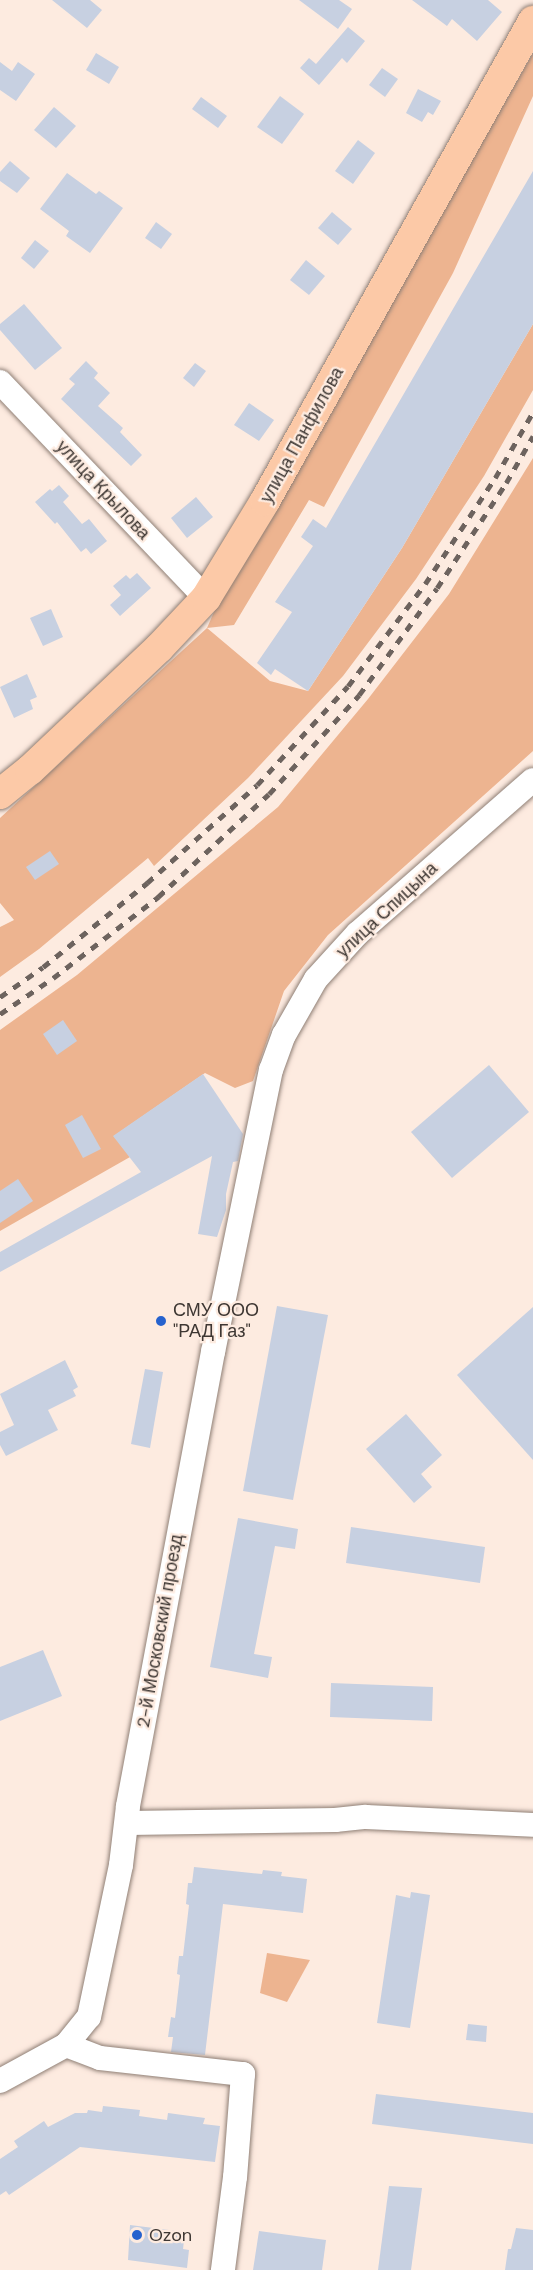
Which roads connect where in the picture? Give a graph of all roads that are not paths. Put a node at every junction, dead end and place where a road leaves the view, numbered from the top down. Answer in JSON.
{"nodes":[{"id":1,"x":533,"y":21,"type":"edge"},
{"id":2,"x":0,"y":383,"type":"edge"},
{"id":3,"x":206,"y":598,"type":"junction"},
{"id":4,"x":533,"y":780,"type":"edge"},
{"id":5,"x":0,"y":794,"type":"edge"},
{"id":6,"x":258,"y":1136,"type":"joint"},
{"id":7,"x":128,"y":1823,"type":"junction"},
{"id":8,"x":533,"y":1825,"type":"edge"},
{"id":9,"x":66,"y":2045,"type":"junction"},
{"id":10,"x":0,"y":2081,"type":"edge"},
{"id":11,"x":223,"y":2270,"type":"edge"}],
"edges":[{"from":1,"to":3,"type":"main road","name":"улица Панфилова"},
{"from":2,"to":3,"type":"street","name":"улица Крылова"},
{"from":3,"to":5,"type":"main road","name":"улица Панфилова"},
{"from":4,"to":6,"type":"street","name":"улица Спицына"},
{"from":6,"to":7,"type":"street","name":"2-й Московский проезд"},
{"from":7,"to":8,"type":"street"},
{"from":7,"to":9,"type":"street","name":"2-й Московский проезд"},
{"from":9,"to":10,"type":"street","name":"2-й Московский проезд"},
{"from":9,"to":11,"type":"street"}]}
